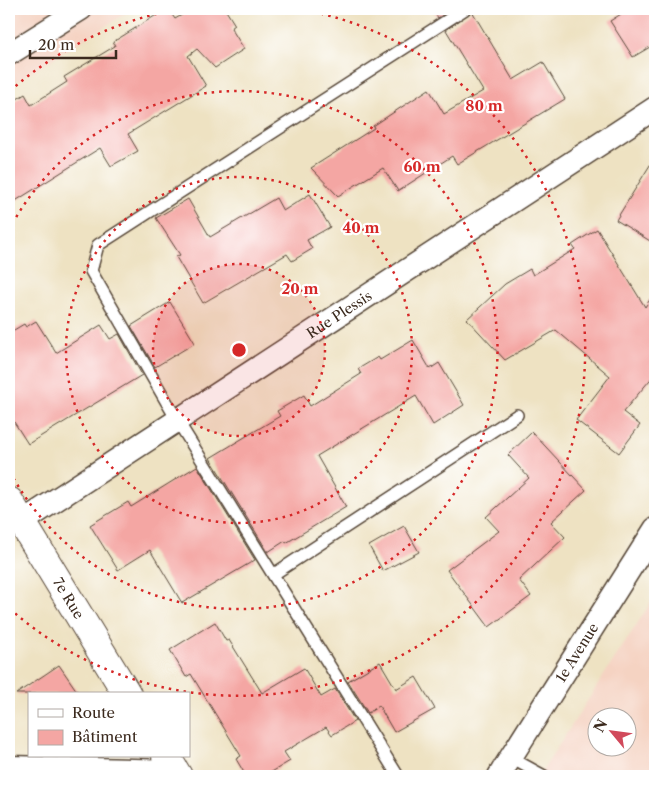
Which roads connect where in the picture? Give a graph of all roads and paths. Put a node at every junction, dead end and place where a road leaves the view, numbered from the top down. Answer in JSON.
{"nodes":[{"id":1,"x":81,"y":9,"type":"edge"},
{"id":2,"x":465,"y":9,"type":"edge"},
{"id":3,"x":9,"y":54,"type":"edge"},
{"id":4,"x":655,"y":108,"type":"edge"},
{"id":5,"x":516,"y":415,"type":"dead end"},
{"id":6,"x":177,"y":420,"type":"junction"},
{"id":7,"x":15,"y":512,"type":"edge"},
{"id":8,"x":655,"y":529,"type":"edge"},
{"id":9,"x":274,"y":574,"type":"junction"},
{"id":10,"x":126,"y":692,"type":"edge"},
{"id":11,"x":9,"y":767,"type":"edge"},
{"id":12,"x":505,"y":767,"type":"edge"},
{"id":13,"x":173,"y":768,"type":"edge"},
{"id":14,"x":398,"y":776,"type":"edge"},
{"id":15,"x":544,"y":776,"type":"edge"}],
"edges":[{"from":1,"to":3,"type":"street"},
{"from":2,"to":6,"type":"lane"},
{"from":4,"to":6,"type":"street","name":"Rue Plessis"},
{"from":5,"to":9,"type":"lane"},
{"from":6,"to":7,"type":"street","name":"Rue Plessis"},
{"from":6,"to":9,"type":"lane"},
{"from":7,"to":10,"type":"street","name":"7e Rue"},
{"from":8,"to":12,"type":"street","name":"1e Avenue"},
{"from":9,"to":14,"type":"lane"},
{"from":11,"to":13,"type":"street"},
{"from":12,"to":15,"type":"lane"}]}
